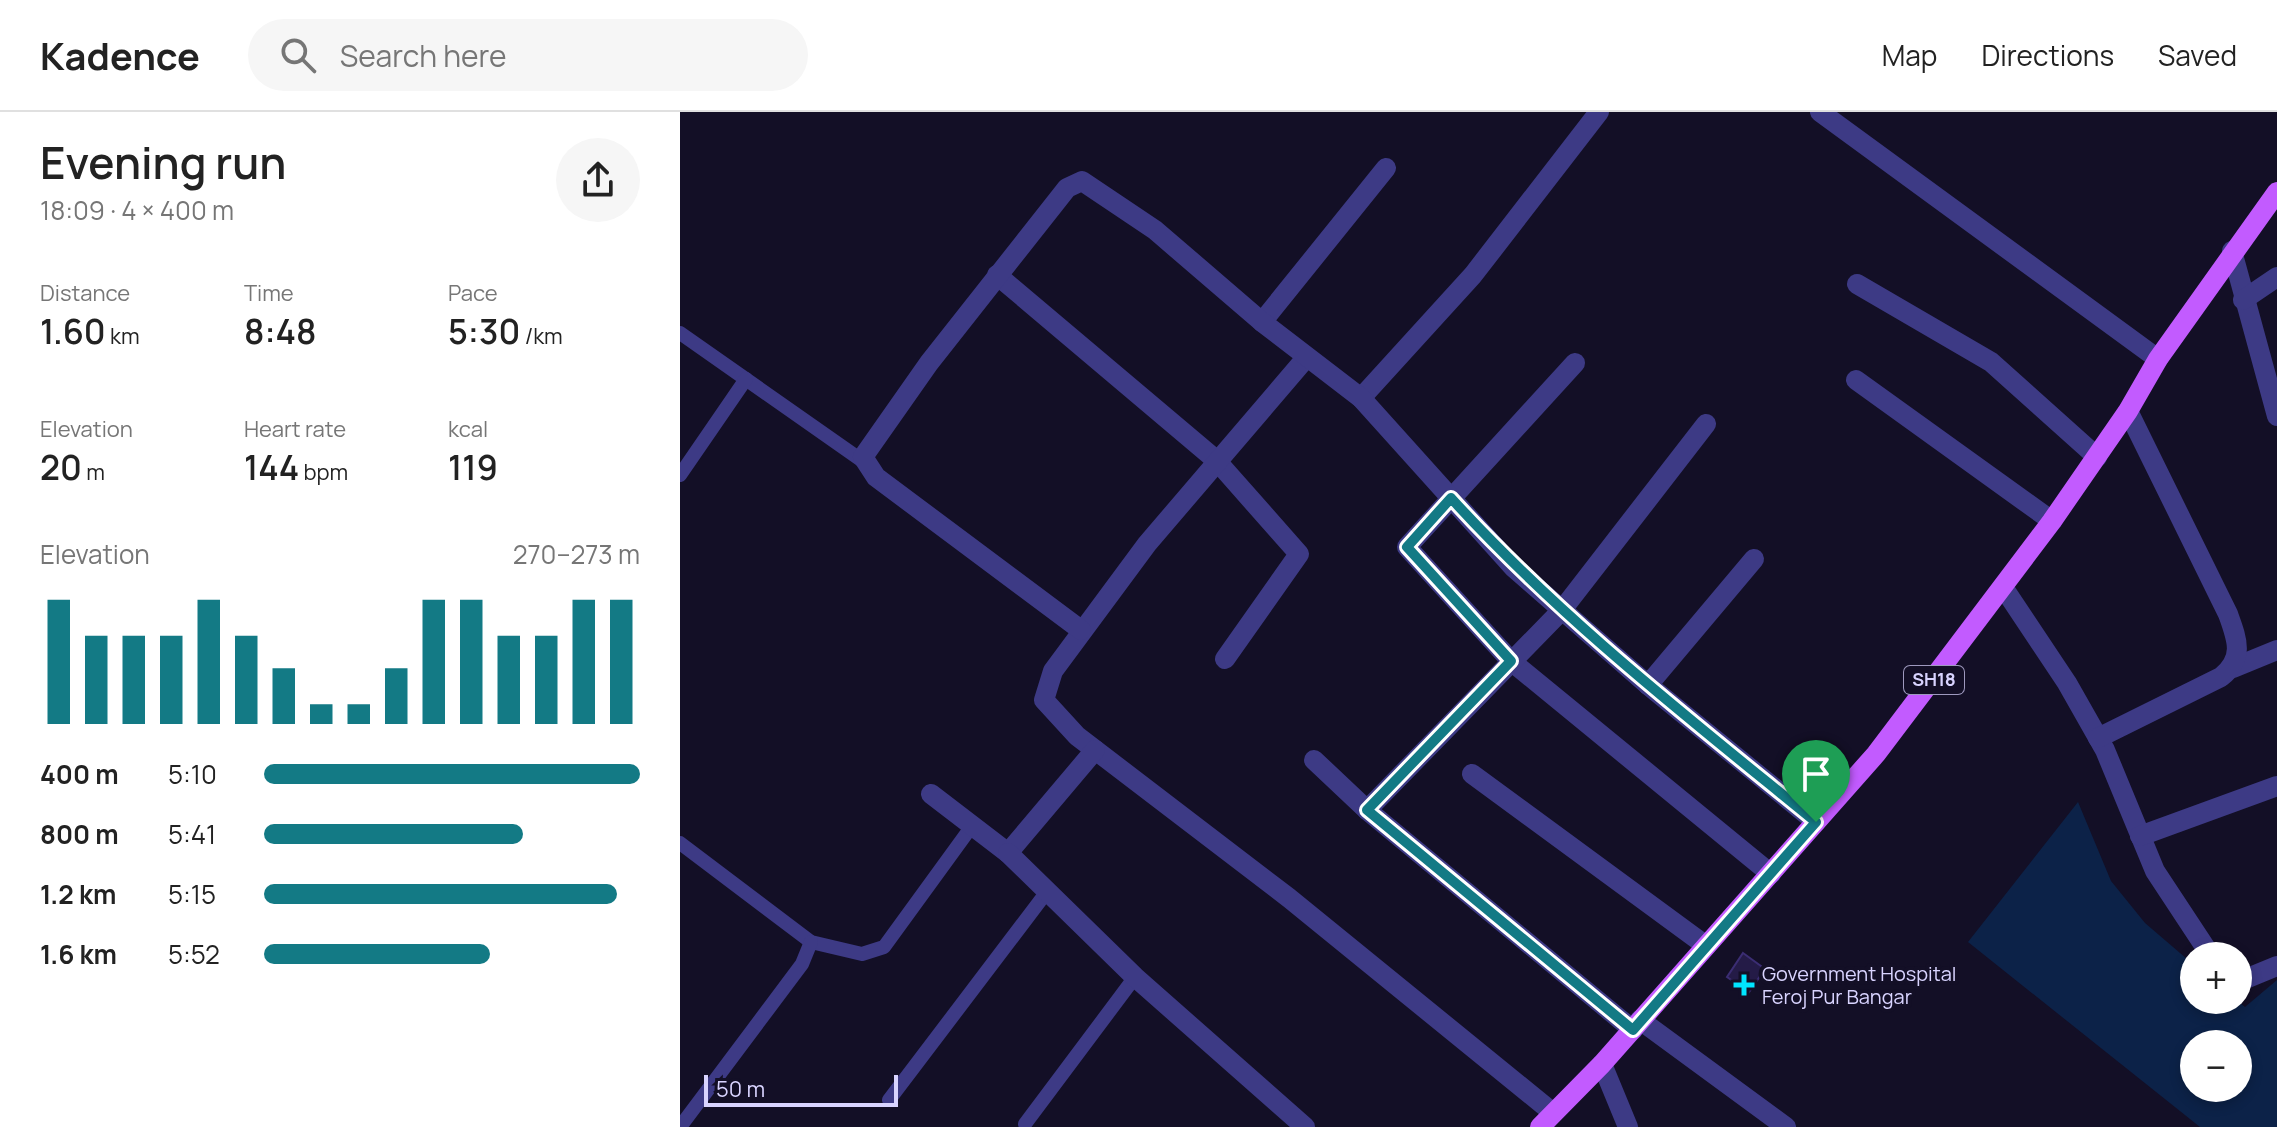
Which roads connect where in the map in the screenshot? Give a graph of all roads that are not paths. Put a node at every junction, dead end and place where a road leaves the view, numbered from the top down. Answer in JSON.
{"nodes":[{"id":1,"x":1599,"y":112,"type":"edge"},
{"id":2,"x":1820,"y":112,"type":"edge"},
{"id":3,"x":1386,"y":168,"type":"dead end"},
{"id":4,"x":2277,"y":192,"type":"edge"},
{"id":5,"x":2232,"y":251,"type":"junction"},
{"id":6,"x":997,"y":275,"type":"junction"},
{"id":7,"x":2277,"y":277,"type":"edge"},
{"id":8,"x":1857,"y":284,"type":"dead end"},
{"id":9,"x":2243,"y":300,"type":"junction"},
{"id":10,"x":1262,"y":322,"type":"junction"},
{"id":11,"x":680,"y":333,"type":"edge"},
{"id":12,"x":1306,"y":358,"type":"junction"},
{"id":13,"x":2158,"y":359,"type":"junction"},
{"id":14,"x":1575,"y":363,"type":"dead end"},
{"id":15,"x":746,"y":379,"type":"junction"},
{"id":16,"x":1856,"y":380,"type":"dead end"},
{"id":17,"x":1361,"y":398,"type":"junction"},
{"id":18,"x":2128,"y":411,"type":"junction"},
{"id":19,"x":2277,"y":416,"type":"edge"},
{"id":20,"x":1706,"y":424,"type":"dead end"},
{"id":21,"x":2097,"y":457,"type":"junction"},
{"id":22,"x":1216,"y":460,"type":"junction"},
{"id":23,"x":864,"y":462,"type":"junction"},
{"id":24,"x":680,"y":475,"type":"edge"},
{"id":25,"x":1451,"y":498,"type":"junction"},
{"id":26,"x":2052,"y":521,"type":"junction"},
{"id":27,"x":1754,"y":559,"type":"dead end"},
{"id":28,"x":2003,"y":587,"type":"junction"},
{"id":29,"x":1562,"y":610,"type":"junction"},
{"id":30,"x":1081,"y":630,"type":"junction"},
{"id":31,"x":2277,"y":650,"type":"edge"},
{"id":32,"x":1225,"y":659,"type":"dead end"},
{"id":33,"x":1511,"y":661,"type":"junction"},
{"id":34,"x":2233,"y":668,"type":"junction"},
{"id":35,"x":1648,"y":685,"type":"junction"},
{"id":36,"x":2098,"y":738,"type":"junction"},
{"id":37,"x":1095,"y":750,"type":"junction"},
{"id":38,"x":1314,"y":760,"type":"dead end"},
{"id":39,"x":1472,"y":774,"type":"dead end"},
{"id":40,"x":2277,"y":786,"type":"edge"},
{"id":41,"x":931,"y":794,"type":"dead end"},
{"id":42,"x":1367,"y":810,"type":"junction"},
{"id":43,"x":1816,"y":822,"type":"junction"},
{"id":44,"x":972,"y":826,"type":"junction"},
{"id":45,"x":2140,"y":836,"type":"junction"},
{"id":46,"x":680,"y":843,"type":"edge"},
{"id":47,"x":1008,"y":853,"type":"junction"},
{"id":48,"x":1771,"y":874,"type":"junction"},
{"id":49,"x":1046,"y":893,"type":"junction"},
{"id":50,"x":811,"y":942,"type":"junction"},
{"id":51,"x":2202,"y":942,"type":"edge"},
{"id":52,"x":1705,"y":945,"type":"junction"},
{"id":53,"x":2277,"y":966,"type":"edge"},
{"id":54,"x":2252,"y":976,"type":"edge"},
{"id":55,"x":1135,"y":977,"type":"junction"},
{"id":56,"x":1636,"y":1025,"type":"junction"},
{"id":57,"x":1602,"y":1064,"type":"junction"},
{"id":58,"x":889,"y":1100,"type":"dead end"},
{"id":59,"x":1546,"y":1120,"type":"edge"},
{"id":60,"x":1025,"y":1124,"type":"dead end"},
{"id":61,"x":680,"y":1127,"type":"edge"},
{"id":62,"x":1305,"y":1127,"type":"edge"},
{"id":63,"x":1628,"y":1127,"type":"edge"},
{"id":64,"x":1786,"y":1127,"type":"edge"}],
"edges":[{"from":1,"to":17,"type":"street"},
{"from":2,"to":13,"type":"street"},
{"from":3,"to":10,"type":"street"},
{"from":4,"to":5,"type":"main road","number":"SH18"},
{"from":5,"to":9,"type":"street"},
{"from":5,"to":13,"type":"main road","number":"SH18"},
{"from":6,"to":10,"type":"street"},
{"from":6,"to":22,"type":"street"},
{"from":6,"to":23,"type":"street"},
{"from":7,"to":9,"type":"street"},
{"from":8,"to":21,"type":"street"},
{"from":9,"to":19,"type":"street"},
{"from":10,"to":12,"type":"street"},
{"from":11,"to":15,"type":"lane"},
{"from":12,"to":17,"type":"street"},
{"from":12,"to":22,"type":"street"},
{"from":13,"to":18,"type":"main road","number":"SH18"},
{"from":14,"to":25,"type":"street"},
{"from":15,"to":23,"type":"lane"},
{"from":15,"to":24,"type":"lane"},
{"from":16,"to":26,"type":"street"},
{"from":17,"to":25,"type":"street"},
{"from":18,"to":21,"type":"main road","number":"SH18"},
{"from":18,"to":34,"type":"street"},
{"from":20,"to":29,"type":"street"},
{"from":21,"to":26,"type":"main road","number":"SH18"},
{"from":22,"to":30,"type":"street"},
{"from":22,"to":32,"type":"street"},
{"from":23,"to":30,"type":"street"},
{"from":25,"to":29,"type":"street"},
{"from":25,"to":33,"type":"street"},
{"from":26,"to":28,"type":"main road","number":"SH18"},
{"from":27,"to":35,"type":"street"},
{"from":28,"to":36,"type":"street"},
{"from":28,"to":43,"type":"main road","number":"SH18"},
{"from":29,"to":33,"type":"street"},
{"from":29,"to":35,"type":"street"},
{"from":30,"to":37,"type":"street"},
{"from":31,"to":34,"type":"street"},
{"from":33,"to":42,"type":"street"},
{"from":33,"to":48,"type":"street"},
{"from":34,"to":36,"type":"street"},
{"from":35,"to":43,"type":"street"},
{"from":36,"to":45,"type":"street"},
{"from":37,"to":47,"type":"street"},
{"from":37,"to":59,"type":"street"},
{"from":38,"to":42,"type":"street"},
{"from":39,"to":52,"type":"street"},
{"from":40,"to":45,"type":"street"},
{"from":41,"to":44,"type":"street"},
{"from":42,"to":56,"type":"street"},
{"from":43,"to":48,"type":"main road","number":"SH18"},
{"from":44,"to":47,"type":"street"},
{"from":44,"to":50,"type":"lane"},
{"from":45,"to":51,"type":"street"},
{"from":46,"to":50,"type":"lane"},
{"from":47,"to":49,"type":"street"},
{"from":48,"to":52,"type":"main road","number":"SH18"},
{"from":49,"to":55,"type":"street"},
{"from":49,"to":58,"type":"lane"},
{"from":50,"to":61,"type":"lane"},
{"from":52,"to":56,"type":"main road","number":"SH18"},
{"from":53,"to":54,"type":"street"},
{"from":55,"to":60,"type":"lane"},
{"from":55,"to":62,"type":"street"},
{"from":56,"to":57,"type":"main road","number":"SH18"},
{"from":56,"to":64,"type":"street"},
{"from":57,"to":59,"type":"main road","number":"SH18"},
{"from":57,"to":63,"type":"street"}]}
